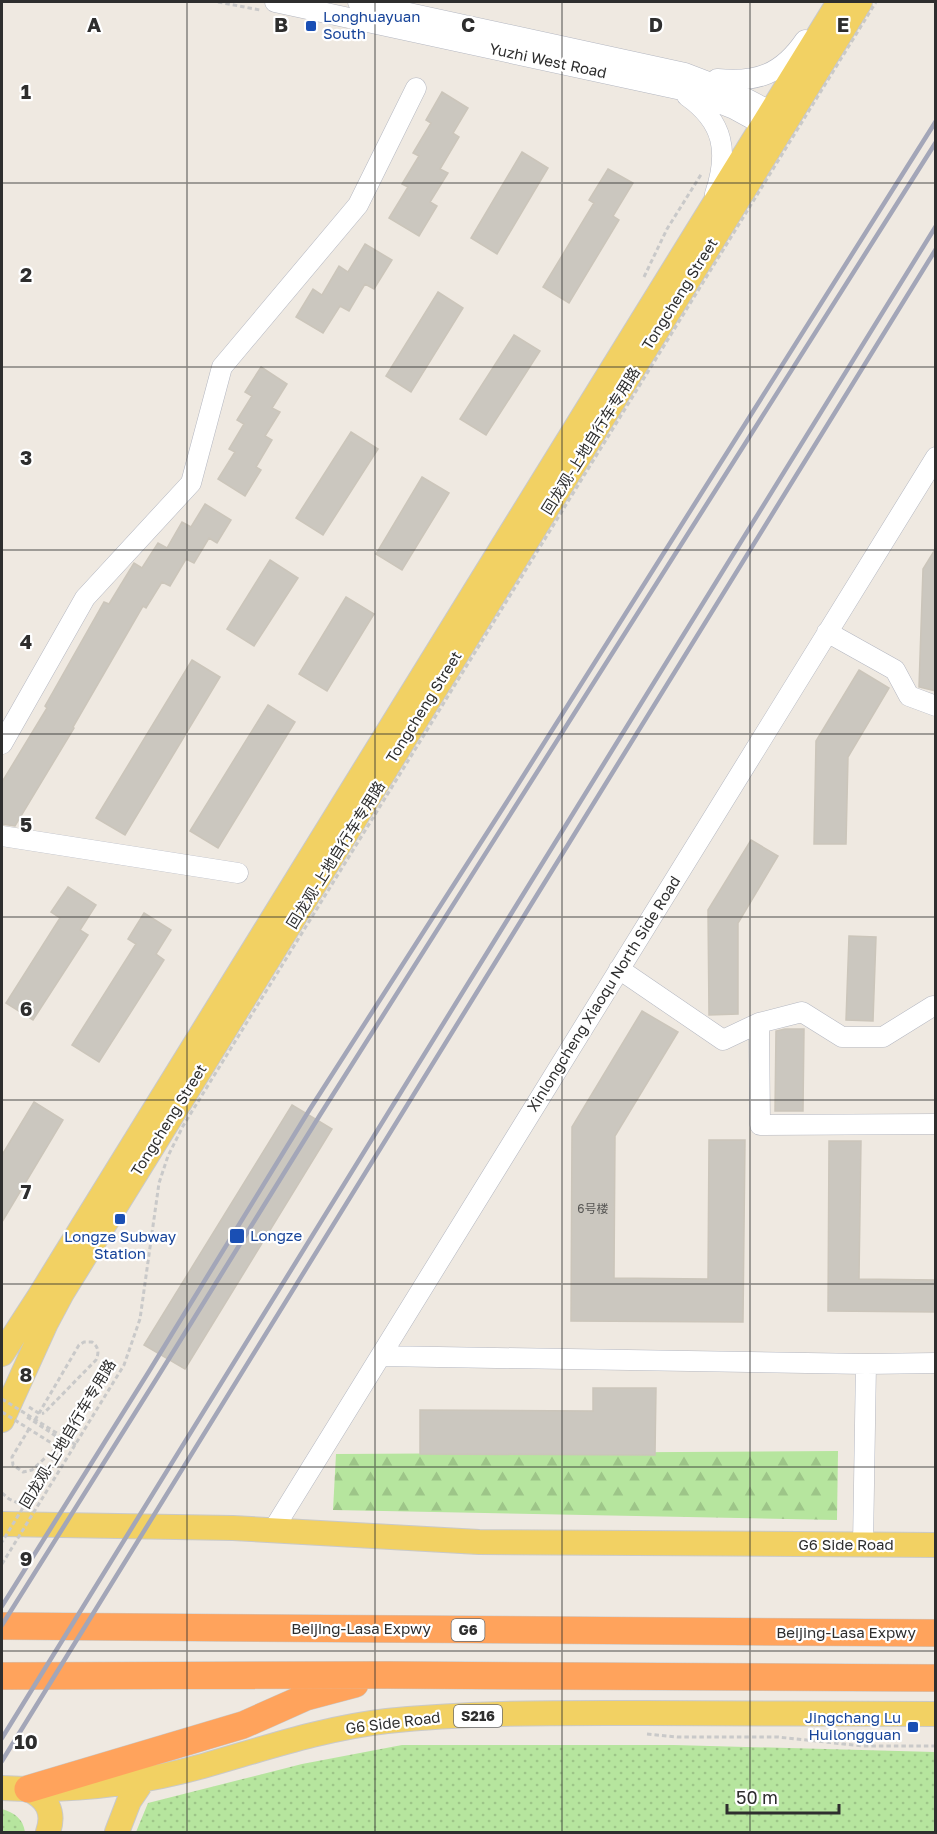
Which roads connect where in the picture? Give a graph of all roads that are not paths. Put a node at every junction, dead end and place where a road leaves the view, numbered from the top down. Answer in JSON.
{"nodes":[{"id":1,"x":358,"y":2,"type":"edge"},
{"id":2,"x":833,"y":2,"type":"edge"},
{"id":3,"x":839,"y":2,"type":"edge"},
{"id":4,"x":860,"y":2,"type":"edge"},
{"id":5,"x":269,"y":6,"type":"edge"},
{"id":6,"x":667,"y":77,"type":"junction"},
{"id":7,"x":416,"y":88,"type":"dead end"},
{"id":8,"x":775,"y":123,"type":"junction"},
{"id":9,"x":691,"y":242,"type":"junction"},
{"id":10,"x":936,"y":457,"type":"edge"},
{"id":11,"x":827,"y":632,"type":"junction"},
{"id":12,"x":936,"y":706,"type":"edge"},
{"id":13,"x":2,"y":744,"type":"edge"},
{"id":14,"x":2,"y":836,"type":"edge"},
{"id":15,"x":238,"y":873,"type":"dead end"},
{"id":16,"x":619,"y":969,"type":"junction"},
{"id":17,"x":936,"y":1007,"type":"edge"},
{"id":18,"x":759,"y":1023,"type":"junction"},
{"id":19,"x":936,"y":1124,"type":"edge"},
{"id":20,"x":2,"y":1354,"type":"edge"},
{"id":21,"x":381,"y":1356,"type":"junction"},
{"id":22,"x":936,"y":1363,"type":"edge"},
{"id":23,"x":866,"y":1364,"type":"junction"},
{"id":24,"x":2,"y":1420,"type":"edge"},
{"id":25,"x":22,"y":1512,"type":"edge"},
{"id":26,"x":2,"y":1524,"type":"edge"},
{"id":27,"x":273,"y":1530,"type":"junction"},
{"id":28,"x":863,"y":1545,"type":"junction"},
{"id":29,"x":936,"y":1545,"type":"edge"},
{"id":30,"x":2,"y":1609,"type":"edge"},
{"id":31,"x":2,"y":1626,"type":"edge"},
{"id":32,"x":116,"y":1628,"type":"junction"},
{"id":33,"x":936,"y":1633,"type":"edge"},
{"id":34,"x":386,"y":1675,"type":"junction"},
{"id":35,"x":6,"y":1676,"type":"edge"},
{"id":36,"x":936,"y":1678,"type":"edge"},
{"id":37,"x":936,"y":1714,"type":"edge"},
{"id":38,"x":144,"y":1779,"type":"junction"},
{"id":39,"x":2,"y":1788,"type":"edge"},
{"id":40,"x":28,"y":1789,"type":"junction"},
{"id":41,"x":48,"y":1833,"type":"edge"},
{"id":42,"x":117,"y":1833,"type":"edge"}],
"edges":[{"from":1,"to":6,"type":"street","name":"Yuzhi West Road"},
{"from":2,"to":6,"type":"street"},
{"from":3,"to":8,"type":"main road","name":"Tongcheng Street"},
{"from":4,"to":8,"type":"main road","name":"Tongcheng Street"},
{"from":5,"to":6,"type":"street","name":"Yuzhi West Road"},
{"from":6,"to":8,"type":"street","name":"Yuzhi West Road"},
{"from":6,"to":9,"type":"street"},
{"from":7,"to":13,"type":"street"},
{"from":8,"to":9,"type":"main road","name":"Tongcheng Street"},
{"from":8,"to":24,"type":"main road","name":"Tongcheng Street"},
{"from":9,"to":20,"type":"main road","name":"Tongcheng Street"},
{"from":10,"to":11,"type":"street","name":"Xinlongcheng Xiaoqu North Side Road"},
{"from":11,"to":12,"type":"street"},
{"from":11,"to":16,"type":"street","name":"Xinlongcheng Xiaoqu North Side Road"},
{"from":14,"to":15,"type":"street"},
{"from":16,"to":18,"type":"street"},
{"from":16,"to":21,"type":"street","name":"Xinlongcheng Xiaoqu North Side Road"},
{"from":17,"to":18,"type":"street"},
{"from":18,"to":19,"type":"street"},
{"from":21,"to":23,"type":"street"},
{"from":21,"to":27,"type":"street","name":"Xinlongcheng Xiaoqu North Side Road"},
{"from":22,"to":23,"type":"street"},
{"from":23,"to":28,"type":"street"},
{"from":25,"to":26,"type":"main road","name":"G6 Side Road"},
{"from":25,"to":27,"type":"main road","name":"G6 Side Road"},
{"from":27,"to":28,"type":"main road","name":"G6 Side Road"},
{"from":28,"to":29,"type":"main road","name":"G6 Side Road"},
{"from":30,"to":32,"type":"highway"},
{"from":31,"to":32,"type":"highway","name":"Beijing-Lasa Expwy","number":"G6"},
{"from":32,"to":33,"type":"highway","name":"Beijing-Lasa Expwy","number":"G6"},
{"from":34,"to":35,"type":"highway"},
{"from":34,"to":36,"type":"highway"},
{"from":34,"to":40,"type":"highway"},
{"from":37,"to":38,"type":"main road","name":"G6 Side Road","number":"S216"},
{"from":38,"to":40,"type":"main road","name":"G6 Side Road","number":"S216"},
{"from":38,"to":42,"type":"main road"},
{"from":39,"to":40,"type":"main road","name":"G6 Side Road","number":"S216"},
{"from":40,"to":41,"type":"main road"}]}
